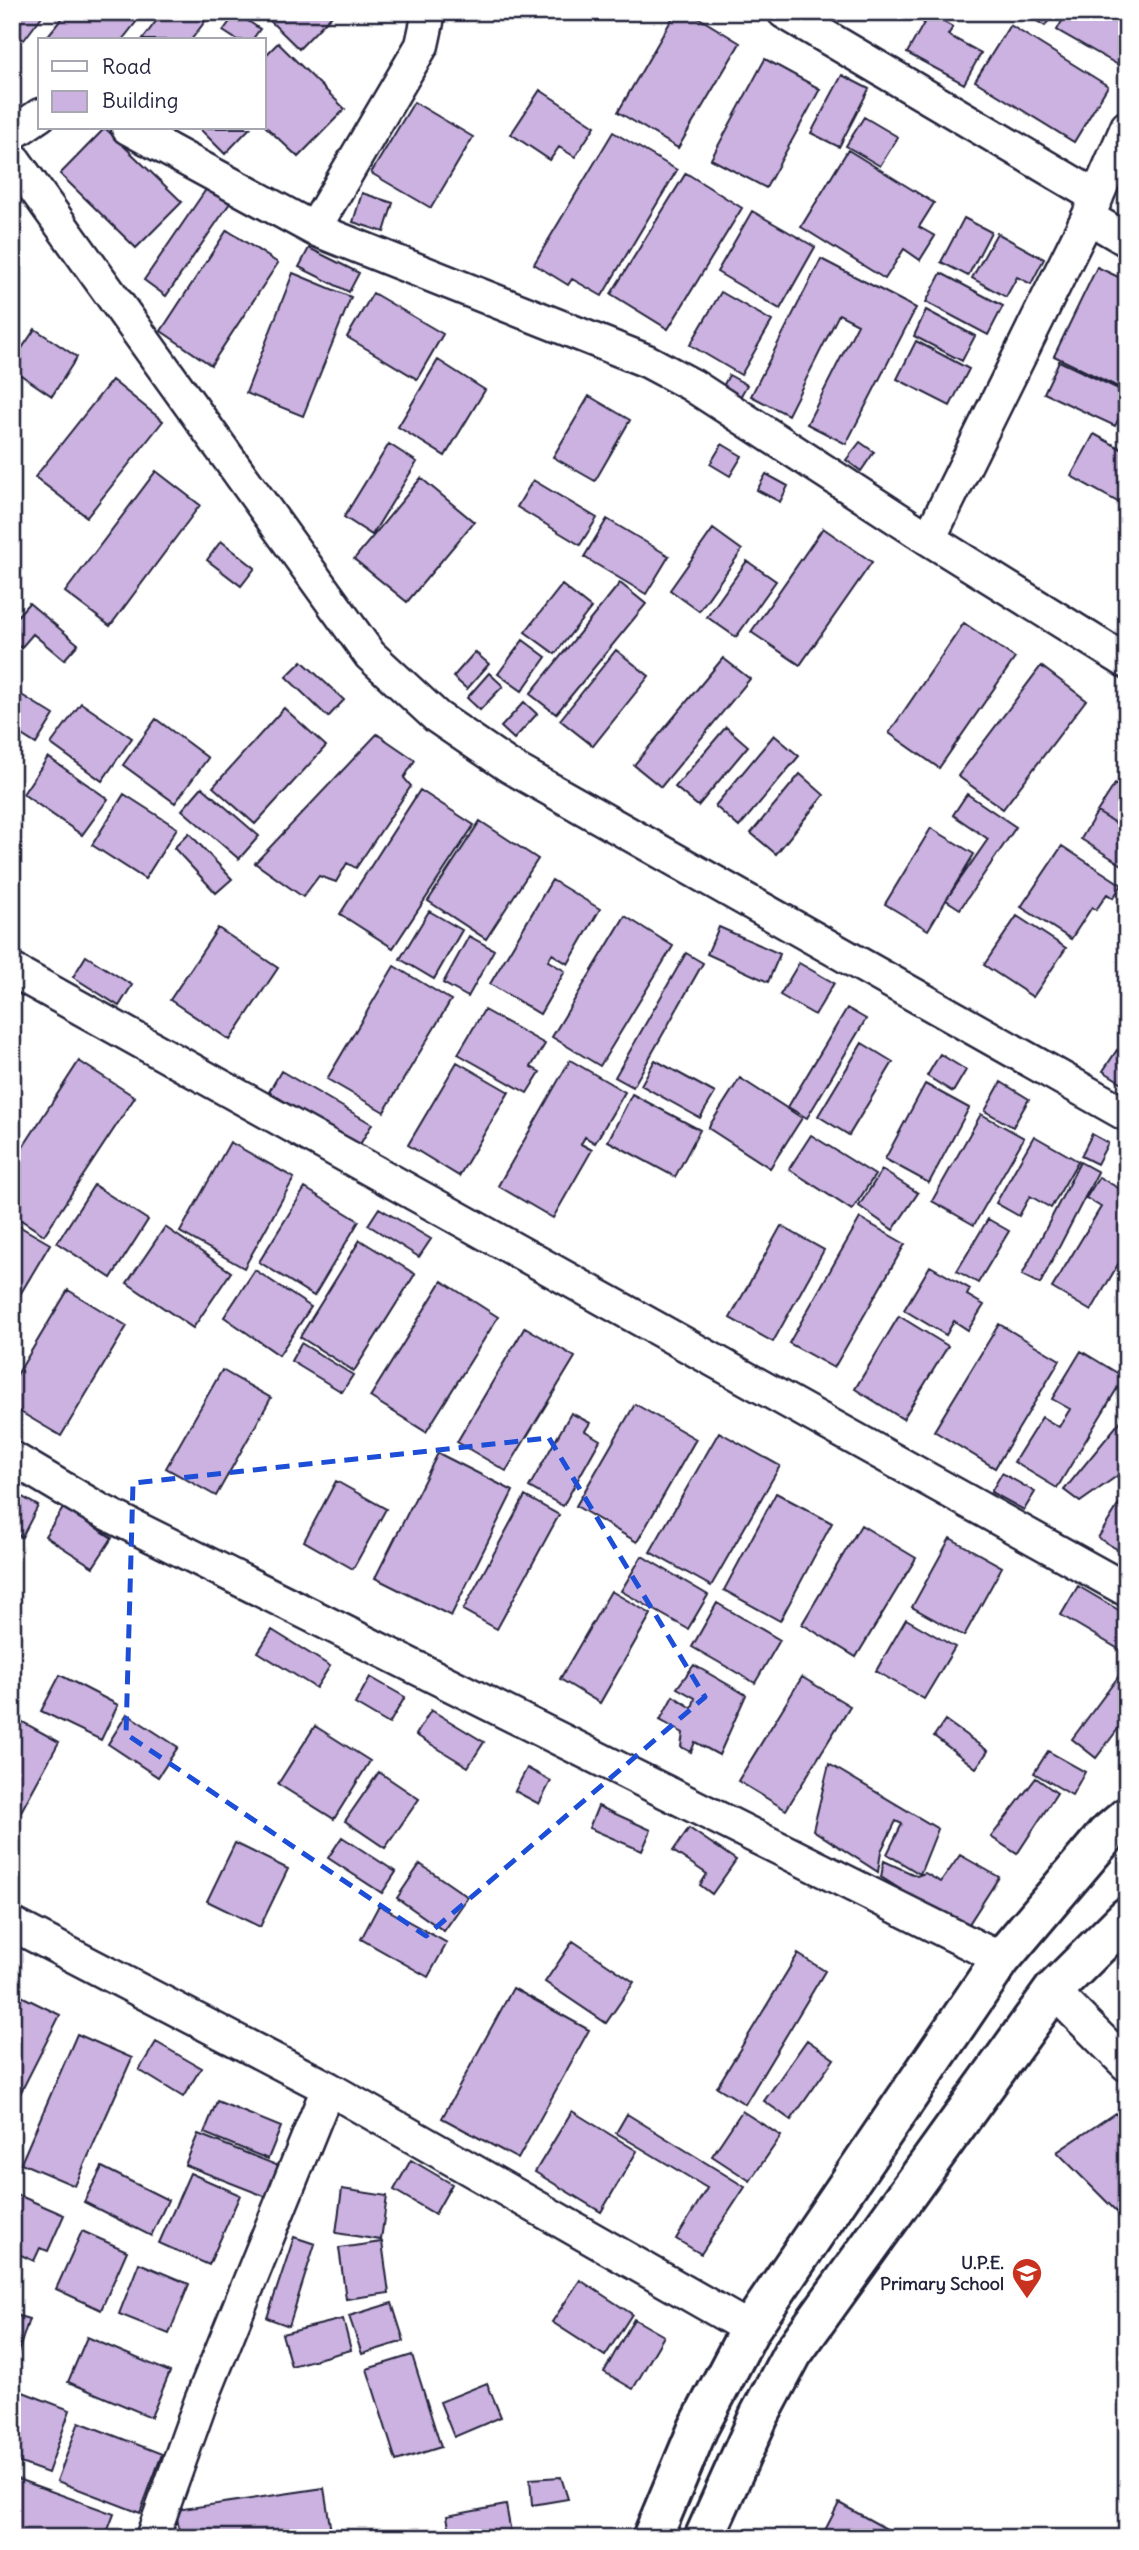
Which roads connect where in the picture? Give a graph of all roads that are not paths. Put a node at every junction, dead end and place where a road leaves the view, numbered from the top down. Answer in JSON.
{"nodes":[{"id":1,"x":426,"y":12,"type":"edge"},
{"id":2,"x":784,"y":12,"type":"edge"},
{"id":3,"x":38,"y":116,"type":"edge"},
{"id":4,"x":1127,"y":127,"type":"edge"},
{"id":5,"x":132,"y":130,"type":"edge"},
{"id":6,"x":12,"y":134,"type":"edge"},
{"id":7,"x":12,"y":158,"type":"edge"},
{"id":8,"x":1093,"y":207,"type":"junction"},
{"id":9,"x":314,"y":229,"type":"junction"},
{"id":10,"x":1127,"y":240,"type":"edge"},
{"id":11,"x":929,"y":538,"type":"junction"},
{"id":12,"x":1127,"y":662,"type":"edge"},
{"id":13,"x":12,"y":970,"type":"edge"},
{"id":14,"x":1127,"y":1115,"type":"edge"},
{"id":15,"x":12,"y":1458,"type":"edge"},
{"id":16,"x":1127,"y":1590,"type":"edge"},
{"id":17,"x":1127,"y":1817,"type":"edge"},
{"id":18,"x":1127,"y":1917,"type":"edge"},
{"id":19,"x":12,"y":1924,"type":"edge"},
{"id":20,"x":1001,"y":1959,"type":"junction"},
{"id":21,"x":1053,"y":1991,"type":"junction"},
{"id":22,"x":1127,"y":2065,"type":"edge"},
{"id":23,"x":328,"y":2088,"type":"junction"},
{"id":24,"x":750,"y":2329,"type":"junction"},
{"id":25,"x":152,"y":2538,"type":"edge"},
{"id":26,"x":652,"y":2538,"type":"edge"},
{"id":27,"x":704,"y":2538,"type":"edge"}],
"edges":[{"from":1,"to":9,"type":"street"},
{"from":2,"to":8,"type":"street"},
{"from":3,"to":6,"type":"street"},
{"from":4,"to":8,"type":"street"},
{"from":5,"to":9,"type":"street"},
{"from":7,"to":14,"type":"street"},
{"from":8,"to":10,"type":"street"},
{"from":8,"to":11,"type":"street"},
{"from":9,"to":11,"type":"street"},
{"from":11,"to":12,"type":"street"},
{"from":13,"to":16,"type":"street"},
{"from":15,"to":20,"type":"street"},
{"from":17,"to":20,"type":"street"},
{"from":18,"to":21,"type":"street"},
{"from":19,"to":23,"type":"street"},
{"from":20,"to":24,"type":"street"},
{"from":21,"to":22,"type":"street"},
{"from":21,"to":27,"type":"street"},
{"from":23,"to":24,"type":"street"},
{"from":23,"to":25,"type":"street"},
{"from":24,"to":26,"type":"street"}]}
